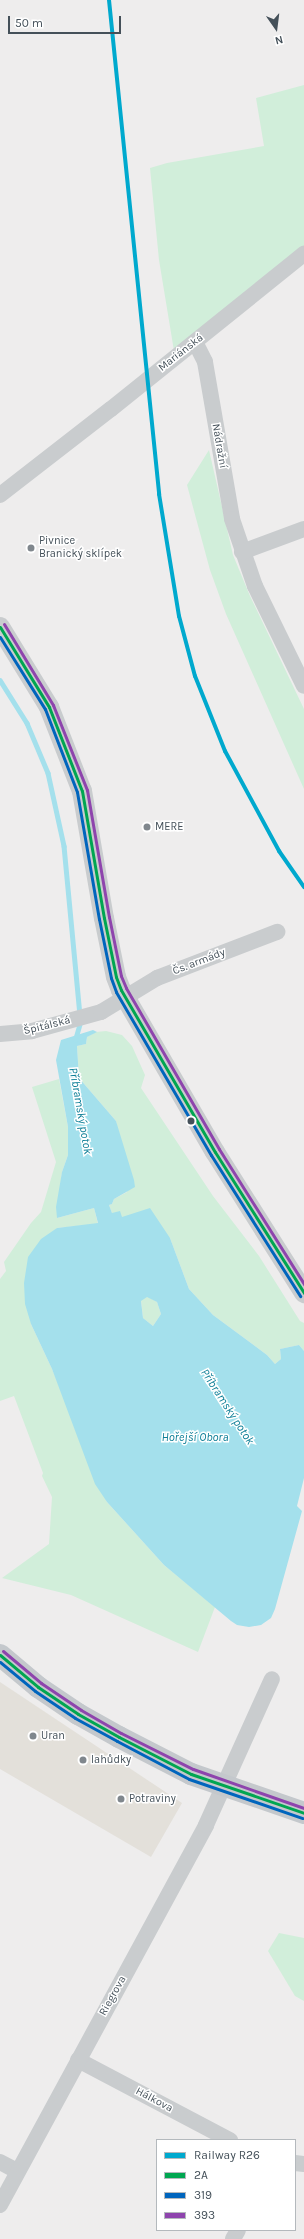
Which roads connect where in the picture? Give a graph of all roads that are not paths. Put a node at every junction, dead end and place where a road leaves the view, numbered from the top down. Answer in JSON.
{"nodes":[{"id":1,"x":304,"y":254,"type":"edge"},
{"id":2,"x":195,"y":342,"type":"junction"},
{"id":3,"x":0,"y":495,"type":"edge"},
{"id":4,"x":304,"y":530,"type":"edge"},
{"id":5,"x":242,"y":552,"type":"junction"},
{"id":6,"x":0,"y":627,"type":"edge"},
{"id":7,"x":304,"y":686,"type":"edge"},
{"id":8,"x":277,"y":932,"type":"dead end"},
{"id":9,"x":125,"y":998,"type":"junction"},
{"id":10,"x":94,"y":1014,"type":"joint"},
{"id":11,"x":0,"y":1034,"type":"edge"},
{"id":12,"x":304,"y":1293,"type":"edge"},
{"id":13,"x":0,"y":1655,"type":"edge"},
{"id":14,"x":272,"y":1679,"type":"dead end"},
{"id":15,"x":224,"y":1786,"type":"junction"},
{"id":16,"x":304,"y":1813,"type":"edge"},
{"id":17,"x":78,"y":2060,"type":"junction"},
{"id":18,"x":228,"y":2139,"type":"edge"},
{"id":19,"x":0,"y":2162,"type":"edge"},
{"id":20,"x":17,"y":2171,"type":"junction"},
{"id":21,"x":0,"y":2205,"type":"edge"}],
"edges":[{"from":1,"to":2,"type":"street","name":"Mariánská"},
{"from":2,"to":3,"type":"street","name":"Mariánská"},
{"from":2,"to":5,"type":"street","name":"Nádražní"},
{"from":4,"to":5,"type":"street"},
{"from":5,"to":7,"type":"street","name":"Nádražní"},
{"from":6,"to":9,"type":"street"},
{"from":8,"to":9,"type":"street","name":"Čs. armády"},
{"from":9,"to":10,"type":"street","name":"Čs. armády"},
{"from":9,"to":12,"type":"street"},
{"from":10,"to":11,"type":"street","name":"Špitálská"},
{"from":13,"to":15,"type":"main road"},
{"from":14,"to":15,"type":"street","name":"Riegrova"},
{"from":15,"to":16,"type":"main road"},
{"from":15,"to":17,"type":"street","name":"Riegrova"},
{"from":17,"to":18,"type":"street","name":"Hálkova"},
{"from":17,"to":20,"type":"street","name":"Riegrova"},
{"from":19,"to":20,"type":"street"},
{"from":20,"to":21,"type":"street","name":"Riegrova"}]}
